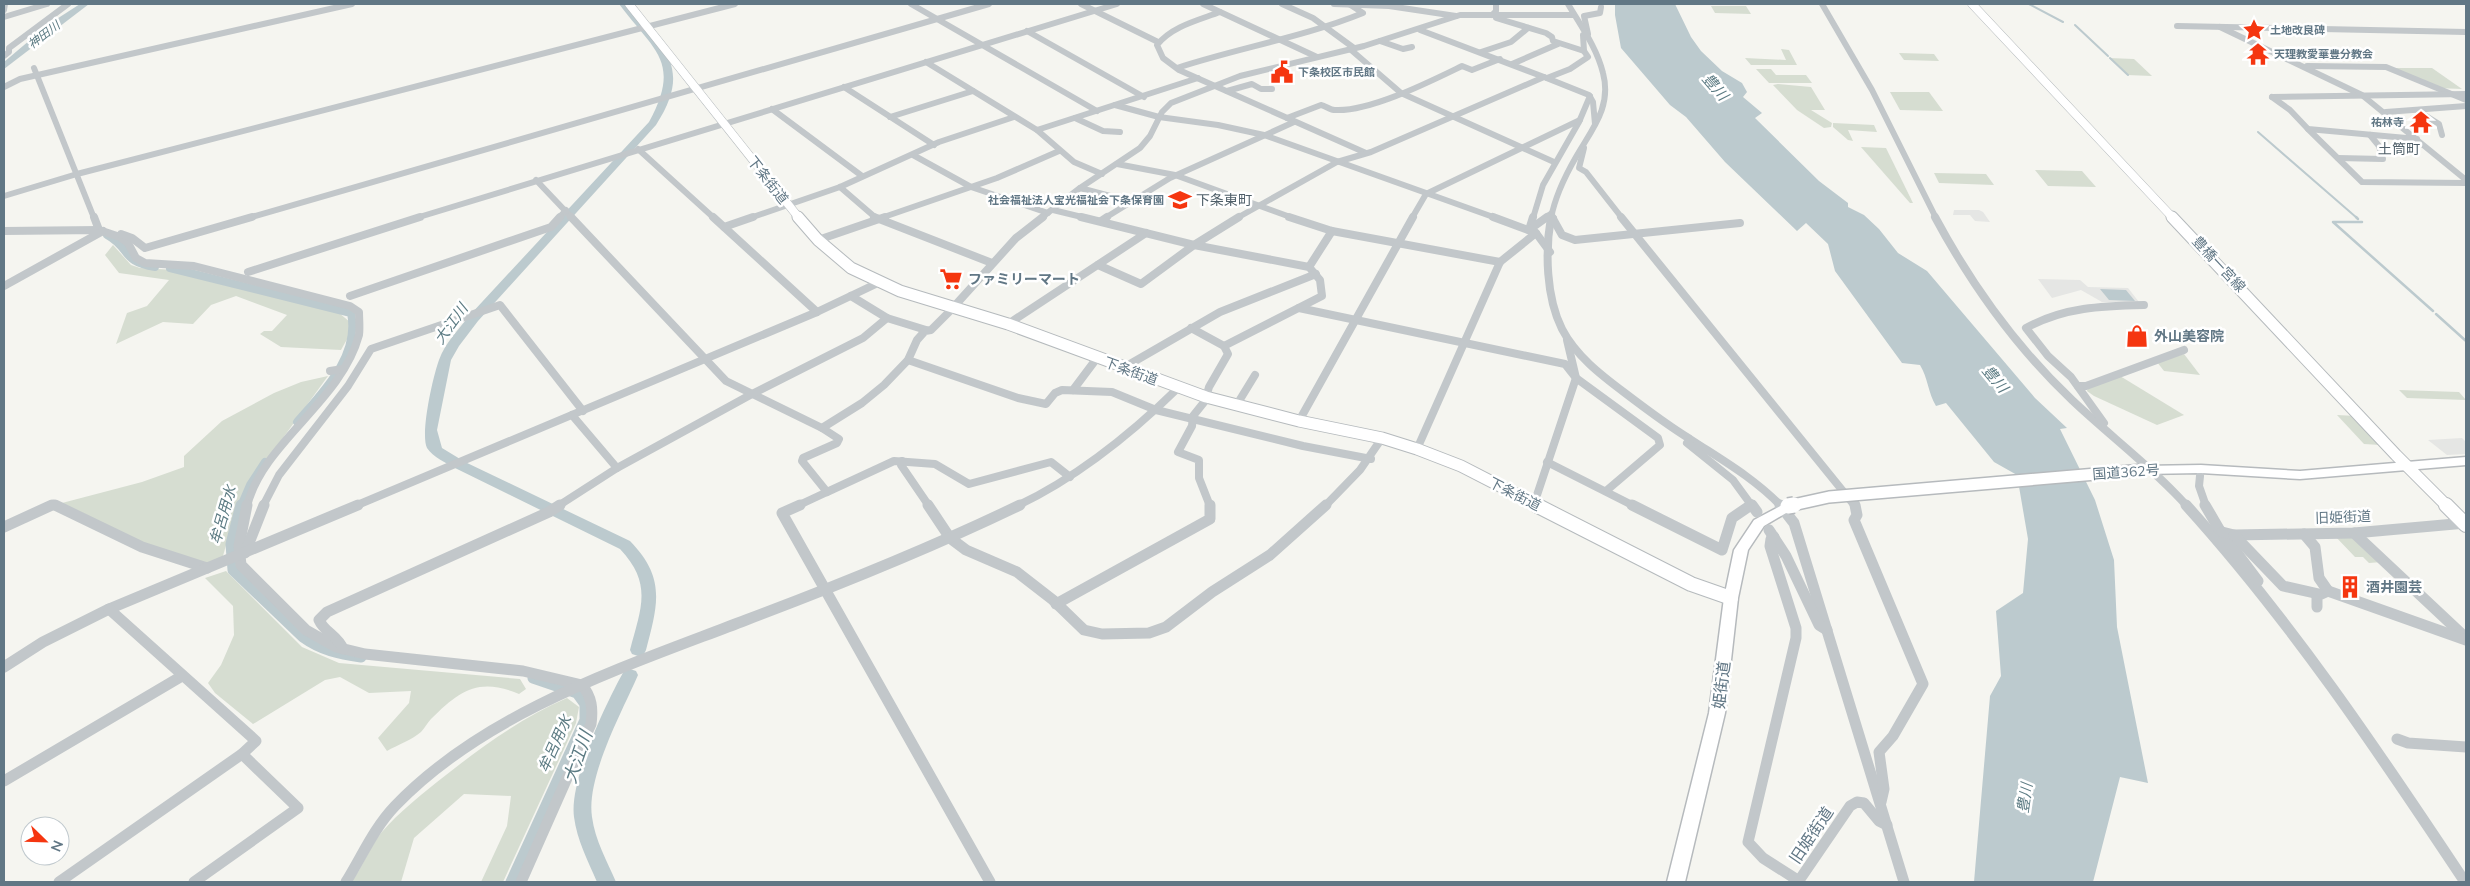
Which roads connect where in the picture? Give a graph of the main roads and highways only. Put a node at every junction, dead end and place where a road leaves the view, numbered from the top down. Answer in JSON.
{"nodes":[{"id":1,"x":629,"y":4,"type":"edge"},
{"id":2,"x":1972,"y":4,"type":"edge"},
{"id":3,"x":2466,"y":461,"type":"edge"},
{"id":4,"x":2406,"y":466,"type":"junction"},
{"id":5,"x":1786,"y":507,"type":"joint"},
{"id":6,"x":2466,"y":524,"type":"edge"},
{"id":7,"x":1731,"y":598,"type":"junction"},
{"id":8,"x":1676,"y":882,"type":"edge"}],
"edges":[{"from":1,"to":7,"type":"main road","name":"下条街道"},
{"from":2,"to":4,"type":"main road","name":"豊橋一宮線"},
{"from":3,"to":4,"type":"highway","name":"国道362号"},
{"from":4,"to":5,"type":"highway","name":"国道362号","bridge":true},
{"from":4,"to":6,"type":"main road","name":"豊橋一宮線"},
{"from":5,"to":7,"type":"highway","name":"姫街道"},
{"from":7,"to":8,"type":"highway","name":"姫街道"}]}
